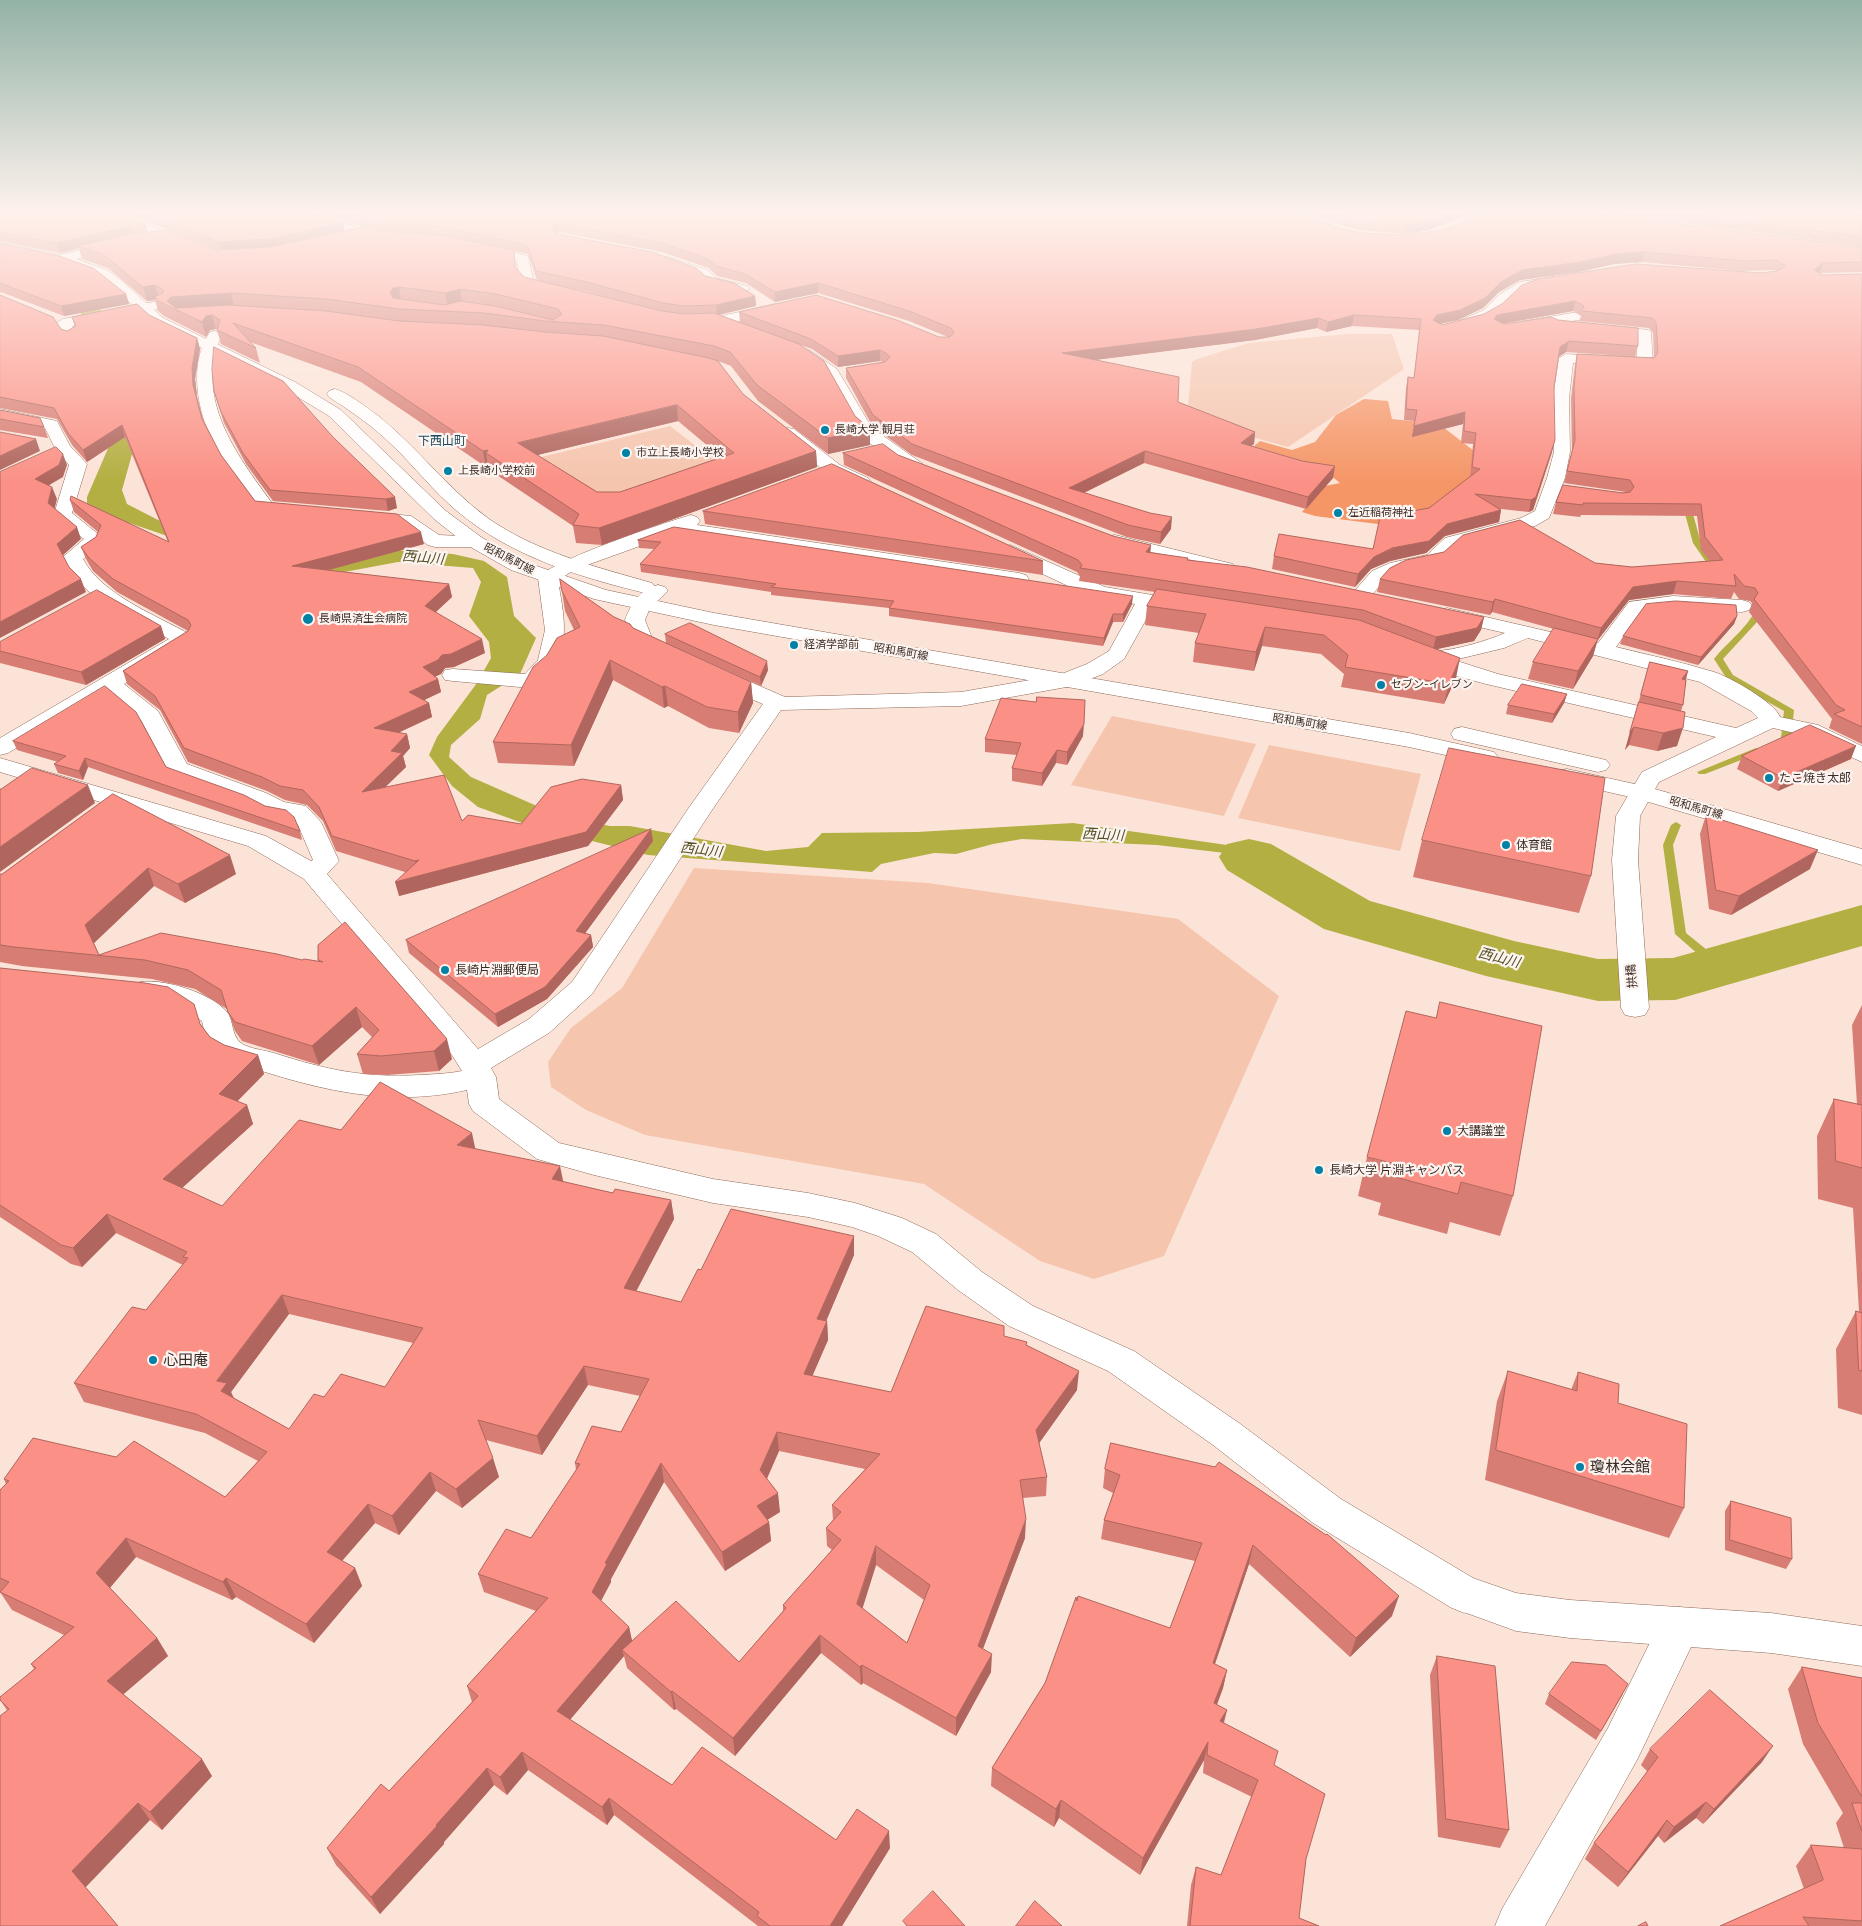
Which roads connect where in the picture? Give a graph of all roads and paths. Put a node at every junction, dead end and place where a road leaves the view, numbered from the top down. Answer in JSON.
{"nodes":[{"id":1,"x":143,"y":302,"type":"edge"},
{"id":2,"x":762,"y":302,"type":"edge"},
{"id":3,"x":1500,"y":302,"type":"edge"},
{"id":4,"x":787,"y":305,"type":"edge"},
{"id":5,"x":150,"y":307,"type":"junction"},
{"id":6,"x":773,"y":309,"type":"junction"},
{"id":7,"x":48,"y":317,"type":"edge"},
{"id":8,"x":1645,"y":320,"type":"edge"},
{"id":9,"x":678,"y":321,"type":"edge"},
{"id":10,"x":717,"y":321,"type":"junction"},
{"id":11,"x":65,"y":323,"type":"junction"},
{"id":12,"x":1556,"y":325,"type":"edge"},
{"id":13,"x":1510,"y":328,"type":"edge"},
{"id":14,"x":1448,"y":329,"type":"edge"},
{"id":15,"x":743,"y":330,"type":"edge"},
{"id":16,"x":72,"y":336,"type":"edge"},
{"id":17,"x":212,"y":340,"type":"junction"},
{"id":18,"x":783,"y":345,"type":"edge"},
{"id":19,"x":852,"y":372,"type":"edge"},
{"id":20,"x":834,"y":374,"type":"junction"},
{"id":21,"x":0,"y":414,"type":"edge"},
{"id":22,"x":774,"y":423,"type":"edge"},
{"id":23,"x":887,"y":448,"type":"junction"},
{"id":24,"x":869,"y":452,"type":"edge"},
{"id":25,"x":851,"y":456,"type":"edge"},
{"id":26,"x":825,"y":469,"type":"junction"},
{"id":27,"x":932,"y":471,"type":"edge"},
{"id":28,"x":878,"y":489,"type":"edge"},
{"id":29,"x":316,"y":512,"type":"edge"},
{"id":30,"x":712,"y":513,"type":"edge"},
{"id":31,"x":356,"y":516,"type":"edge"},
{"id":32,"x":674,"y":527,"type":"junction"},
{"id":33,"x":1095,"y":533,"type":"edge"},
{"id":34,"x":474,"y":541,"type":"junction"},
{"id":35,"x":993,"y":543,"type":"edge"},
{"id":36,"x":569,"y":565,"type":"junction"},
{"id":37,"x":1242,"y":571,"type":"edge"},
{"id":38,"x":548,"y":578,"type":"junction"},
{"id":39,"x":658,"y":591,"type":"junction"},
{"id":40,"x":1100,"y":592,"type":"junction"},
{"id":41,"x":1361,"y":595,"type":"edge"},
{"id":42,"x":1146,"y":600,"type":"junction"},
{"id":43,"x":642,"y":605,"type":"junction"},
{"id":44,"x":1742,"y":606,"type":"dead end"},
{"id":45,"x":1205,"y":608,"type":"edge"},
{"id":46,"x":1426,"y":609,"type":"edge"},
{"id":47,"x":1526,"y":631,"type":"junction"},
{"id":48,"x":1406,"y":648,"type":"edge"},
{"id":49,"x":1603,"y":650,"type":"junction"},
{"id":50,"x":1434,"y":658,"type":"junction"},
{"id":51,"x":1095,"y":669,"type":"junction"},
{"id":52,"x":453,"y":675,"type":"dead end"},
{"id":53,"x":1064,"y":680,"type":"junction"},
{"id":54,"x":109,"y":683,"type":"junction"},
{"id":55,"x":775,"y":703,"type":"junction"},
{"id":56,"x":1778,"y":722,"type":"junction"},
{"id":57,"x":1739,"y":736,"type":"junction"},
{"id":58,"x":0,"y":748,"type":"edge"},
{"id":59,"x":1862,"y":755,"type":"edge"},
{"id":60,"x":0,"y":765,"type":"edge"},
{"id":61,"x":1645,"y":785,"type":"junction"},
{"id":62,"x":1713,"y":794,"type":"dead end"},
{"id":63,"x":120,"y":799,"type":"junction"},
{"id":64,"x":97,"y":815,"type":"edge"},
{"id":65,"x":1830,"y":828,"type":"dead end"},
{"id":66,"x":1862,"y":839,"type":"edge"},
{"id":67,"x":1862,"y":857,"type":"edge"},
{"id":68,"x":313,"y":874,"type":"junction"},
{"id":69,"x":124,"y":987,"type":"edge"},
{"id":70,"x":1635,"y":1008,"type":"dead end"},
{"id":71,"x":478,"y":1071,"type":"junction"},
{"id":72,"x":1680,"y":1626,"type":"junction"},
{"id":73,"x":1862,"y":1646,"type":"edge"},
{"id":74,"x":1525,"y":1922,"type":"edge"}],
"edges":[{"from":1,"to":5,"type":"street","name":"昭和馬町線"},
{"from":2,"to":6,"type":"street"},
{"from":3,"to":14,"type":"street"},
{"from":4,"to":6,"type":"street"},
{"from":5,"to":11,"type":"street"},
{"from":5,"to":17,"type":"street","name":"昭和馬町線"},
{"from":6,"to":10,"type":"street"},
{"from":7,"to":11,"type":"street"},
{"from":8,"to":13,"type":"street"},
{"from":9,"to":10,"type":"street"},
{"from":10,"to":15,"type":"street"},
{"from":11,"to":16,"type":"street"},
{"from":12,"to":41,"type":"street"},
{"from":17,"to":29,"type":"street"},
{"from":17,"to":34,"type":"street","name":"昭和馬町線"},
{"from":17,"to":36,"type":"street","name":"昭和馬町線"},
{"from":18,"to":20,"type":"street"},
{"from":19,"to":20,"type":"street"},
{"from":20,"to":23,"type":"street"},
{"from":21,"to":54,"type":"street"},
{"from":22,"to":26,"type":"street"},
{"from":23,"to":24,"type":"street"},
{"from":23,"to":27,"type":"street"},
{"from":25,"to":26,"type":"street"},
{"from":26,"to":28,"type":"street"},
{"from":30,"to":32,"type":"street"},
{"from":31,"to":34,"type":"street"},
{"from":32,"to":36,"type":"street"},
{"from":32,"to":40,"type":"street"},
{"from":33,"to":37,"type":"street"},
{"from":34,"to":38,"type":"street","name":"昭和馬町線"},
{"from":35,"to":40,"type":"street"},
{"from":36,"to":38,"type":"street"},
{"from":36,"to":39,"type":"street","name":"昭和馬町線"},
{"from":38,"to":43,"type":"street","name":"昭和馬町線"},
{"from":38,"to":52,"type":"street"},
{"from":39,"to":43,"type":"street"},
{"from":39,"to":51,"type":"street","name":"昭和馬町線"},
{"from":40,"to":42,"type":"street"},
{"from":42,"to":45,"type":"street"},
{"from":42,"to":51,"type":"street"},
{"from":43,"to":53,"type":"street","name":"昭和馬町線"},
{"from":43,"to":55,"type":"street"},
{"from":44,"to":49,"type":"street"},
{"from":46,"to":47,"type":"street"},
{"from":47,"to":49,"type":"street"},
{"from":47,"to":50,"type":"street"},
{"from":48,"to":50,"type":"street"},
{"from":49,"to":56,"type":"street"},
{"from":50,"to":57,"type":"street"},
{"from":51,"to":53,"type":"street"},
{"from":51,"to":61,"type":"street","name":"昭和馬町線"},
{"from":53,"to":55,"type":"street"},
{"from":53,"to":61,"type":"street","name":"昭和馬町線"},
{"from":54,"to":58,"type":"street"},
{"from":54,"to":68,"type":"street"},
{"from":55,"to":71,"type":"street"},
{"from":56,"to":57,"type":"street"},
{"from":56,"to":59,"type":"street"},
{"from":57,"to":61,"type":"street"},
{"from":60,"to":63,"type":"street"},
{"from":61,"to":62,"type":"street","name":"昭和馬町線"},
{"from":61,"to":67,"type":"street","name":"昭和馬町線"},
{"from":61,"to":70,"type":"street","name":"拱橋"},
{"from":63,"to":64,"type":"street"},
{"from":63,"to":68,"type":"street"},
{"from":65,"to":66,"type":"street"},
{"from":68,"to":71,"type":"street"},
{"from":69,"to":71,"type":"street"},
{"from":71,"to":72,"type":"street"},
{"from":72,"to":73,"type":"street"},
{"from":72,"to":74,"type":"street"}]}
